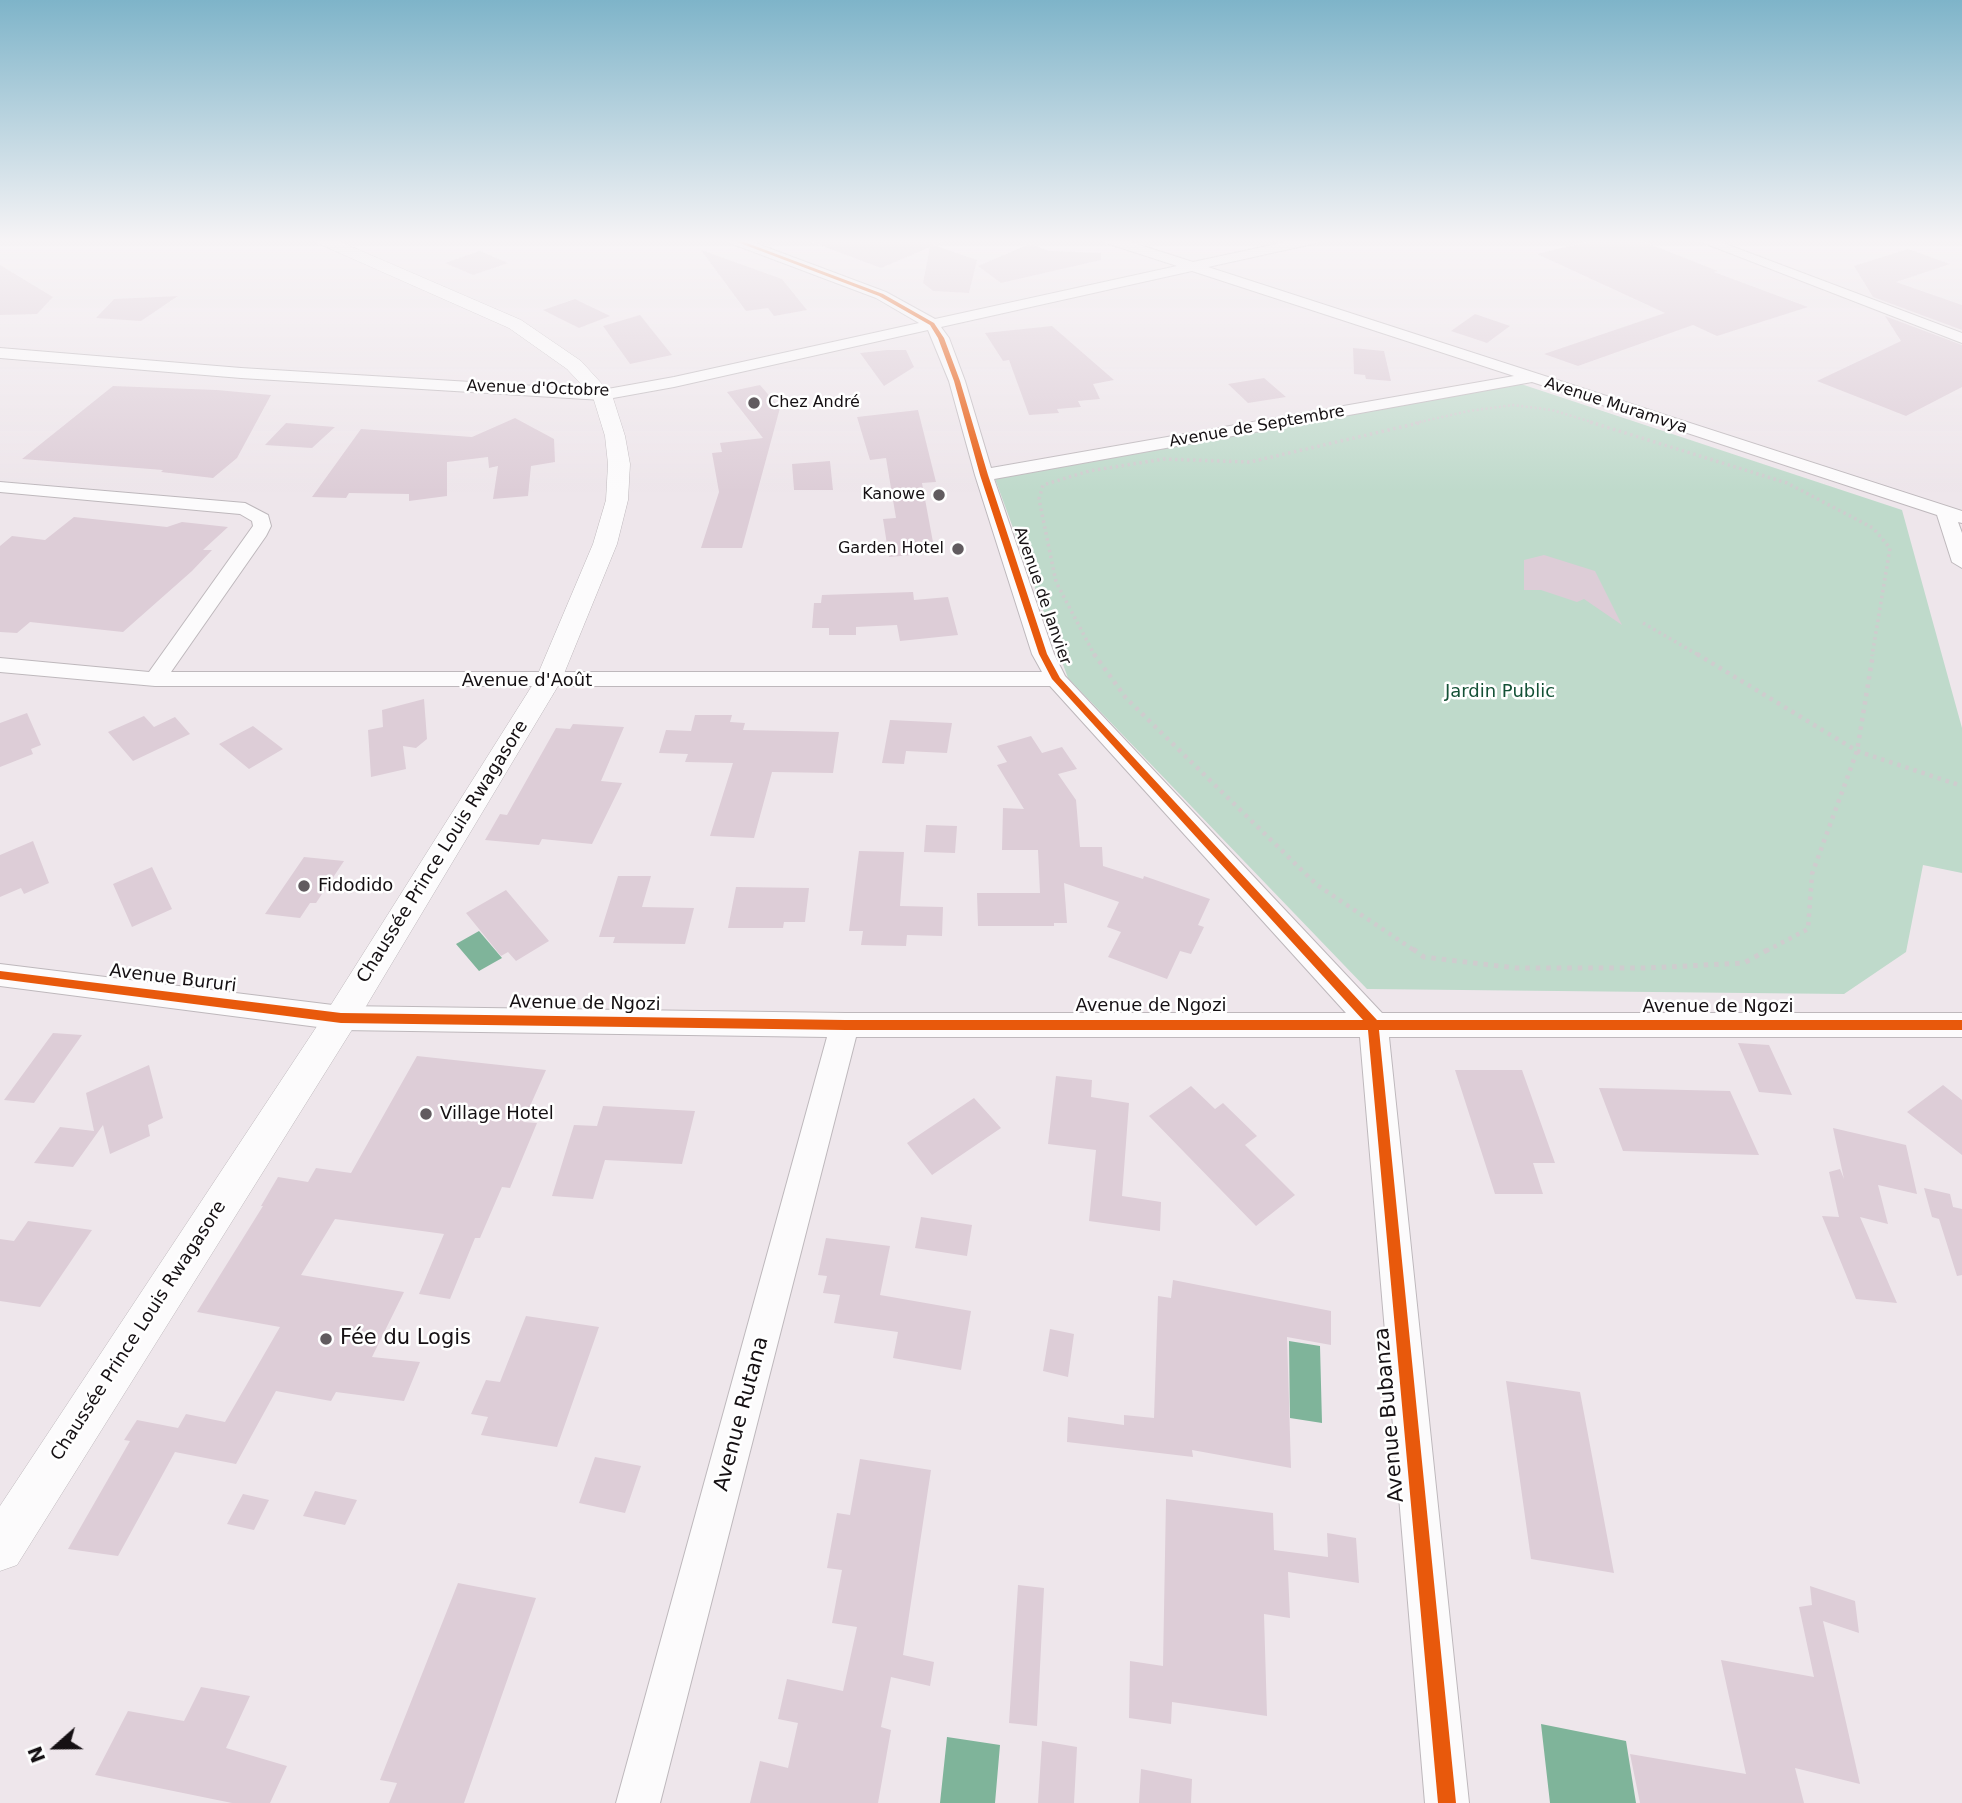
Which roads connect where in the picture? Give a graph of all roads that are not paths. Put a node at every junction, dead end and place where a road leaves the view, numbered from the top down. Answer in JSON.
{"nodes":[{"id":1,"x":515,"y":324,"type":"edge"},
{"id":2,"x":932,"y":324,"type":"joint"},
{"id":3,"x":1365,"y":324,"type":"edge"},
{"id":4,"x":1925,"y":324,"type":"edge"},
{"id":5,"x":1962,"y":338,"type":"edge"},
{"id":6,"x":0,"y":353,"type":"edge"},
{"id":7,"x":1530,"y":379,"type":"junction"},
{"id":8,"x":602,"y":395,"type":"junction"},
{"id":9,"x":984,"y":475,"type":"junction"},
{"id":10,"x":0,"y":487,"type":"edge"},
{"id":11,"x":1954,"y":515,"type":"edge"},
{"id":12,"x":1962,"y":562,"type":"edge"},
{"id":13,"x":0,"y":665,"type":"edge"},
{"id":14,"x":155,"y":679,"type":"junction"},
{"id":15,"x":1056,"y":679,"type":"junction"},
{"id":16,"x":548,"y":681,"type":"junction"},
{"id":17,"x":0,"y":975,"type":"edge"},
{"id":18,"x":341,"y":1018,"type":"junction"},
{"id":19,"x":1373,"y":1023,"type":"junction"},
{"id":20,"x":845,"y":1025,"type":"junction"},
{"id":21,"x":1962,"y":1025,"type":"edge"},
{"id":22,"x":0,"y":1548,"type":"edge"},
{"id":23,"x":638,"y":1803,"type":"edge"},
{"id":24,"x":1447,"y":1803,"type":"edge"}],
"edges":[{"from":1,"to":8,"type":"street","name":"Chaussée Prince Louis Rwagasore"},
{"from":2,"to":8,"type":"street","name":"Avenue d'Octobre"},
{"from":2,"to":9,"type":"street","name":"Avenue de Janvier"},
{"from":3,"to":7,"type":"street","name":"Avenue Muramvya"},
{"from":4,"to":5,"type":"street"},
{"from":6,"to":8,"type":"street","name":"Avenue d'Octobre"},
{"from":7,"to":9,"type":"street","name":"Avenue de Septembre"},
{"from":7,"to":11,"type":"street","name":"Avenue Muramvya"},
{"from":8,"to":16,"type":"street","name":"Chaussée Prince Louis Rwagasore"},
{"from":9,"to":15,"type":"street","name":"Avenue de Janvier"},
{"from":10,"to":14,"type":"street"},
{"from":11,"to":12,"type":"street"},
{"from":13,"to":14,"type":"street","name":"Avenue d'Août"},
{"from":14,"to":16,"type":"street","name":"Avenue d'Août"},
{"from":15,"to":16,"type":"street","name":"Avenue d'Août"},
{"from":15,"to":19,"type":"street","name":"Avenue de Janvier"},
{"from":16,"to":18,"type":"street","name":"Chaussée Prince Louis Rwagasore"},
{"from":17,"to":18,"type":"street","name":"Avenue Bururi"},
{"from":18,"to":20,"type":"street","name":"Avenue de Ngozi"},
{"from":18,"to":22,"type":"street","name":"Chaussée Prince Louis Rwagasore"},
{"from":19,"to":20,"type":"street","name":"Avenue de Ngozi"},
{"from":19,"to":21,"type":"street","name":"Avenue de Ngozi"},
{"from":19,"to":24,"type":"street","name":"Avenue Bubanza"},
{"from":20,"to":23,"type":"street","name":"Avenue Rutana"}]}
